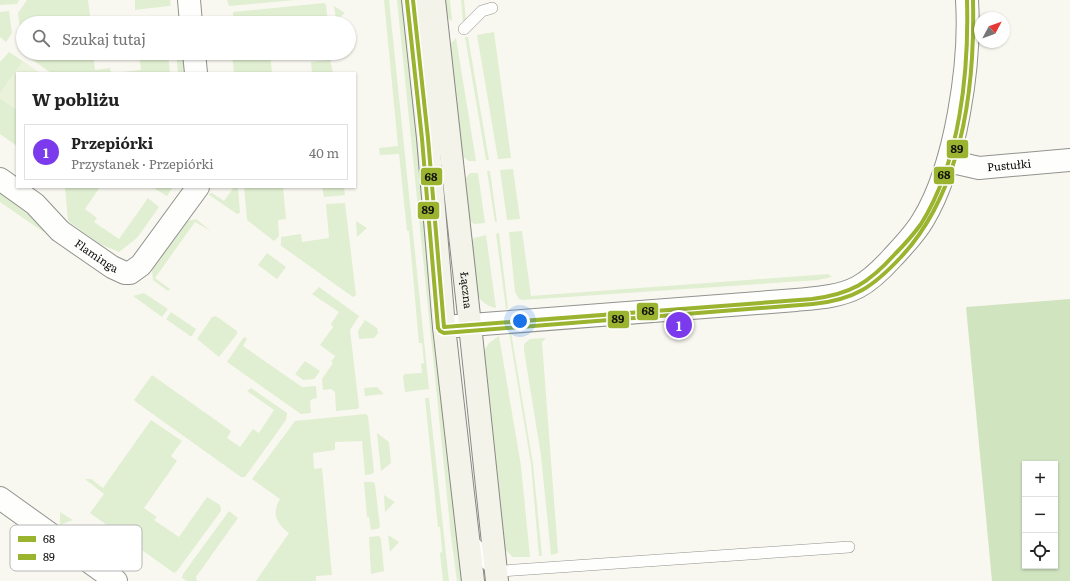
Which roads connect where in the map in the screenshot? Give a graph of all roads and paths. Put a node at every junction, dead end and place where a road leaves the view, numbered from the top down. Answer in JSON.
{"nodes":[{"id":1,"x":189,"y":0,"type":"edge"},
{"id":2,"x":413,"y":0,"type":"edge"},
{"id":3,"x":434,"y":0,"type":"edge"},
{"id":4,"x":967,"y":0,"type":"edge"},
{"id":5,"x":492,"y":8,"type":"dead end"},
{"id":6,"x":190,"y":16,"type":"edge"},
{"id":7,"x":464,"y":29,"type":"dead end"},
{"id":8,"x":195,"y":60,"type":"edge"},
{"id":9,"x":196,"y":72,"type":"edge"},
{"id":10,"x":1070,"y":160,"type":"edge"},
{"id":11,"x":948,"y":161,"type":"junction"},
{"id":12,"x":0,"y":179,"type":"edge"},
{"id":13,"x":197,"y":188,"type":"edge"},
{"id":14,"x":470,"y":324,"type":"junction"},
{"id":15,"x":444,"y":327,"type":"junction"},
{"id":16,"x":464,"y":494,"type":"junction"},
{"id":17,"x":0,"y":498,"type":"edge"},
{"id":18,"x":38,"y":525,"type":"edge"},
{"id":19,"x":849,"y":547,"type":"dead end"},
{"id":20,"x":102,"y":571,"type":"edge"},
{"id":21,"x":496,"y":575,"type":"edge"},
{"id":22,"x":116,"y":581,"type":"edge"},
{"id":23,"x":473,"y":581,"type":"edge"}],
"edges":[{"from":1,"to":6,"type":"street"},
{"from":2,"to":15,"type":"street"},
{"from":3,"to":14,"type":"street","name":"Łączna"},
{"from":4,"to":11,"type":"street"},
{"from":5,"to":7,"type":"lane"},
{"from":8,"to":9,"type":"street"},
{"from":10,"to":11,"type":"street","name":"Pustułki"},
{"from":11,"to":14,"type":"street"},
{"from":12,"to":13,"type":"street","name":"Flaminga"},
{"from":14,"to":15,"type":"street"},
{"from":14,"to":21,"type":"street","name":"Łączna"},
{"from":15,"to":16,"type":"street"},
{"from":16,"to":21,"type":"lane"},
{"from":16,"to":23,"type":"street"},
{"from":17,"to":18,"type":"street"},
{"from":19,"to":21,"type":"lane"},
{"from":20,"to":22,"type":"street"}]}
